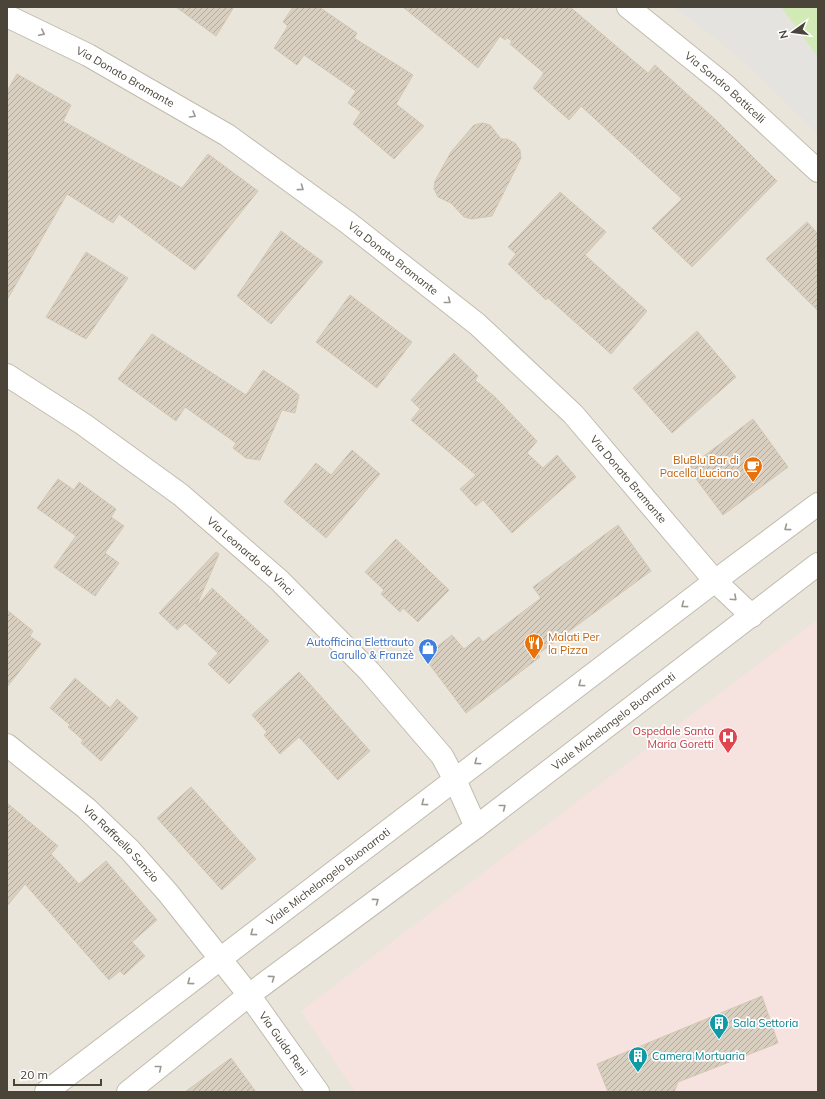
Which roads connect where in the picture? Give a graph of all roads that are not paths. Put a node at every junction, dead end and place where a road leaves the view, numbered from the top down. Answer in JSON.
{"nodes":[{"id":1,"x":628,"y":7,"type":"edge"},
{"id":2,"x":7,"y":16,"type":"edge"},
{"id":3,"x":818,"y":171,"type":"edge"},
{"id":4,"x":7,"y":375,"type":"edge"},
{"id":5,"x":818,"y":504,"type":"edge"},
{"id":6,"x":818,"y":564,"type":"edge"},
{"id":7,"x":715,"y":581,"type":"junction"},
{"id":8,"x":752,"y":616,"type":"junction"},
{"id":9,"x":7,"y":745,"type":"edge"},
{"id":10,"x":454,"y":780,"type":"junction"},
{"id":11,"x":476,"y":827,"type":"junction"},
{"id":12,"x":221,"y":958,"type":"junction"},
{"id":13,"x":249,"y":995,"type":"junction"},
{"id":14,"x":46,"y":1092,"type":"edge"},
{"id":15,"x":128,"y":1092,"type":"edge"},
{"id":16,"x":318,"y":1092,"type":"edge"}],
"edges":[{"from":1,"to":3,"type":"street","name":"Via Sandro Botticelli"},
{"from":2,"to":7,"type":"street","name":"Via Donato Bramante","one_way":true},
{"from":4,"to":10,"type":"street","name":"Via Leonardo da Vinci"},
{"from":5,"to":7,"type":"street","name":"Viale Michelangelo Buonarroti","one_way":true},
{"from":6,"to":8,"type":"street","name":"Viale Michelangelo Buonarroti"},
{"from":7,"to":8,"type":"street","one_way":true},
{"from":7,"to":10,"type":"street","name":"Viale Michelangelo Buonarroti","one_way":true},
{"from":11,"to":8,"type":"street","name":"Viale Michelangelo Buonarroti","one_way":true},
{"from":9,"to":12,"type":"street","name":"Via Raffaello Sanzio"},
{"from":10,"to":11,"type":"street"},
{"from":10,"to":12,"type":"street","name":"Viale Michelangelo Buonarroti","one_way":true},
{"from":13,"to":11,"type":"street","name":"Viale Michelangelo Buonarroti","one_way":true},
{"from":12,"to":13,"type":"street"},
{"from":12,"to":14,"type":"street","name":"Viale Michelangelo Buonarroti","one_way":true},
{"from":15,"to":13,"type":"street","name":"Viale Michelangelo Buonarroti","one_way":true},
{"from":13,"to":16,"type":"street","name":"Via Guido Reni"}]}
